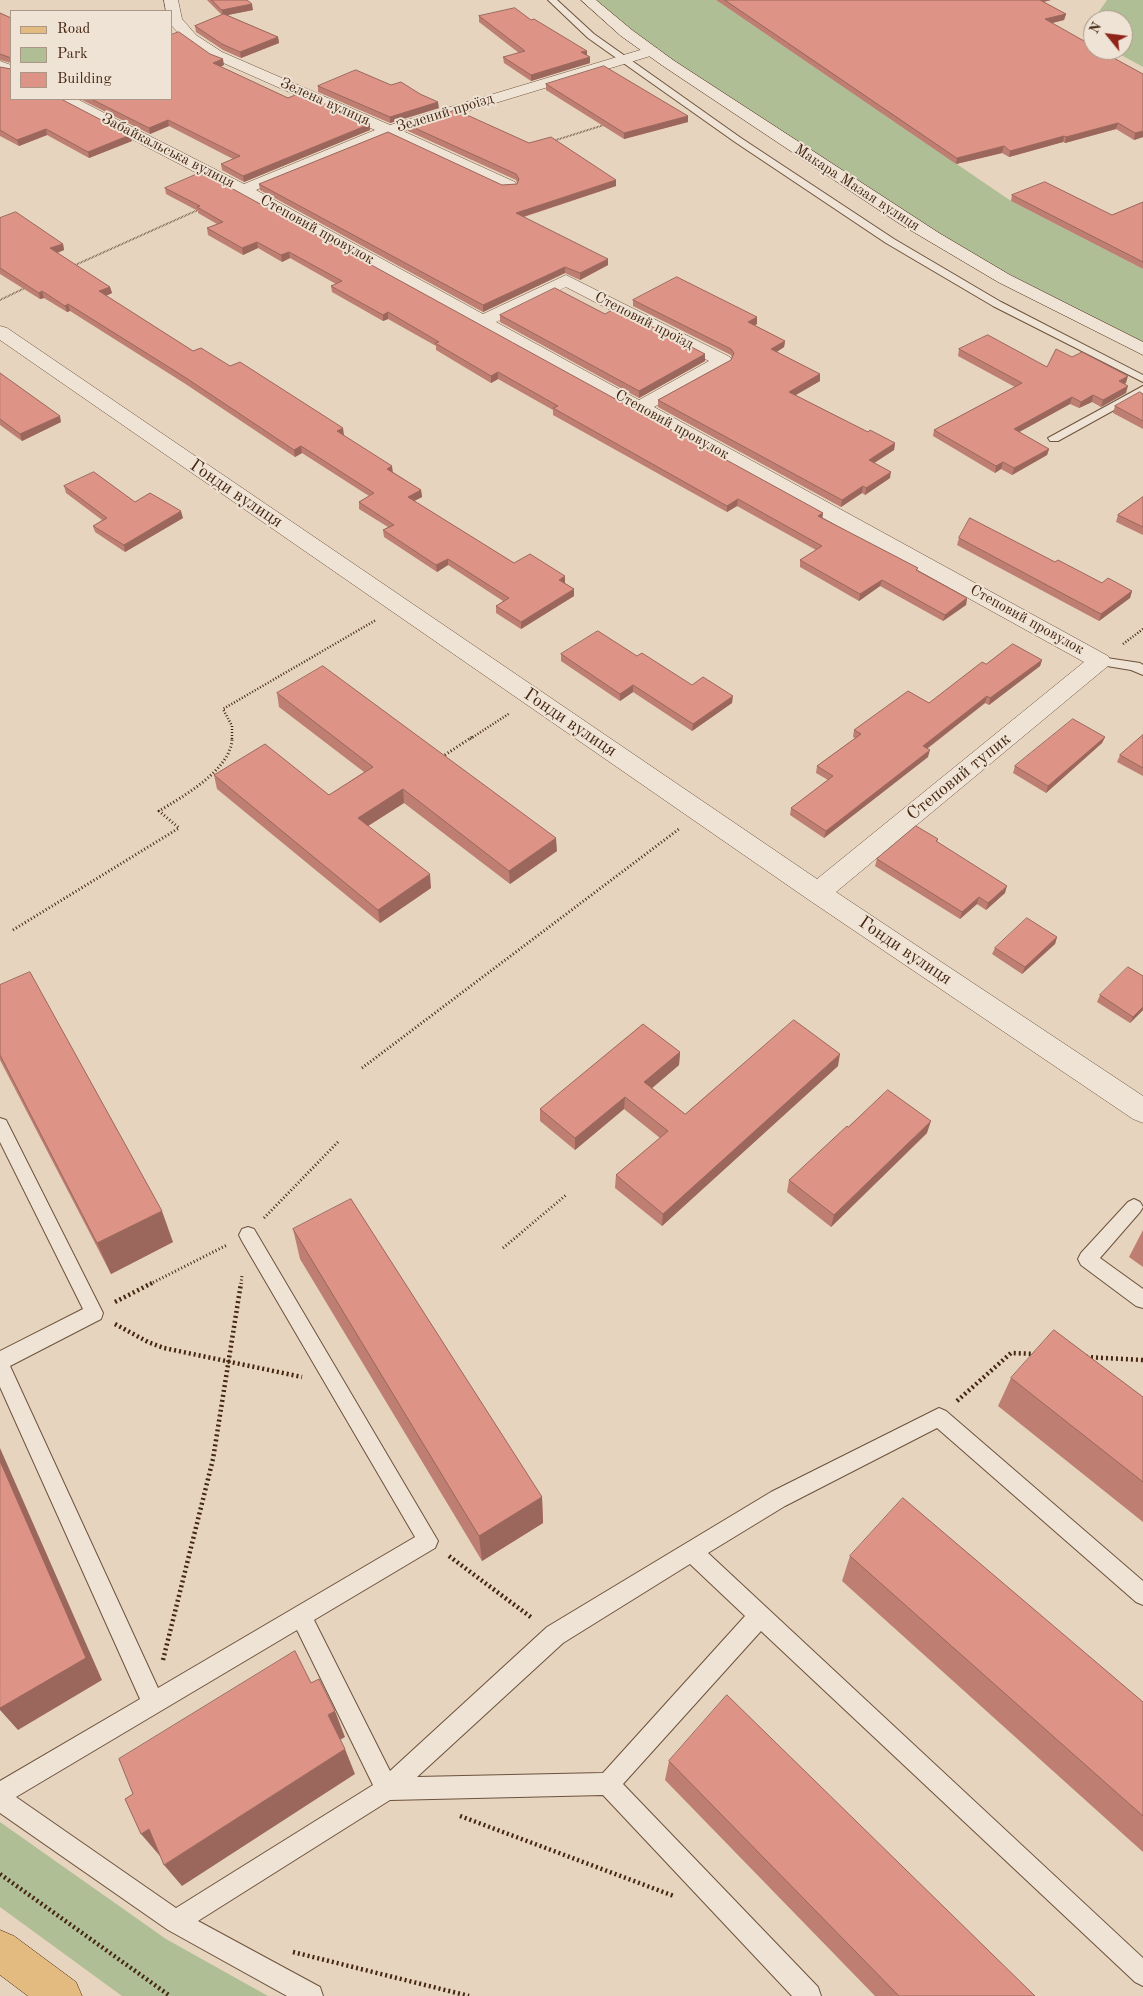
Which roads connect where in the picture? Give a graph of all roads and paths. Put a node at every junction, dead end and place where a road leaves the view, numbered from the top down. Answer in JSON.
{"nodes":[{"id":1,"x":171,"y":0,"type":"edge"},
{"id":2,"x":552,"y":0,"type":"edge"},
{"id":3,"x":588,"y":0,"type":"edge"},
{"id":4,"x":652,"y":51,"type":"junction"},
{"id":5,"x":624,"y":60,"type":"junction"},
{"id":6,"x":68,"y":100,"type":"edge"},
{"id":7,"x":607,"y":124,"type":"edge"},
{"id":8,"x":389,"y":130,"type":"junction"},
{"id":9,"x":551,"y":142,"type":"edge"},
{"id":10,"x":509,"y":186,"type":"edge"},
{"id":11,"x":243,"y":190,"type":"junction"},
{"id":12,"x":72,"y":267,"type":"edge"},
{"id":13,"x":27,"y":287,"type":"edge"},
{"id":14,"x":0,"y":300,"type":"edge"},
{"id":15,"x":483,"y":321,"type":"junction"},
{"id":16,"x":0,"y":332,"type":"edge"},
{"id":17,"x":1143,"y":349,"type":"edge"},
{"id":18,"x":1143,"y":379,"type":"edge"},
{"id":19,"x":1143,"y":389,"type":"edge"},
{"id":20,"x":640,"y":407,"type":"junction"},
{"id":21,"x":1054,"y":438,"type":"dead end"},
{"id":22,"x":382,"y":617,"type":"dead end"},
{"id":23,"x":1100,"y":660,"type":"junction"},
{"id":24,"x":1143,"y":670,"type":"edge"},
{"id":25,"x":516,"y":710,"type":"dead end"},
{"id":26,"x":435,"y":762,"type":"edge"},
{"id":27,"x":684,"y":826,"type":"dead end"},
{"id":28,"x":818,"y":893,"type":"junction"},
{"id":29,"x":13,"y":930,"type":"dead end"},
{"id":30,"x":362,"y":1068,"type":"dead end"},
{"id":31,"x":1143,"y":1110,"type":"edge"},
{"id":32,"x":0,"y":1126,"type":"edge"},
{"id":33,"x":338,"y":1142,"type":"dead end"},
{"id":34,"x":566,"y":1194,"type":"dead end"},
{"id":35,"x":1134,"y":1207,"type":"dead end"},
{"id":36,"x":248,"y":1235,"type":"junction"},
{"id":37,"x":503,"y":1248,"type":"dead end"},
{"id":38,"x":1143,"y":1300,"type":"edge"},
{"id":39,"x":94,"y":1313,"type":"junction"},
{"id":40,"x":1040,"y":1354,"type":"edge"},
{"id":41,"x":1077,"y":1356,"type":"edge"},
{"id":42,"x":1143,"y":1360,"type":"edge"},
{"id":43,"x":0,"y":1361,"type":"edge"},
{"id":44,"x":228,"y":1361,"type":"junction"},
{"id":45,"x":0,"y":1366,"type":"edge"},
{"id":46,"x":336,"y":1384,"type":"junction"},
{"id":47,"x":939,"y":1417,"type":"junction"},
{"id":48,"x":428,"y":1541,"type":"junction"},
{"id":49,"x":692,"y":1552,"type":"junction"},
{"id":50,"x":1143,"y":1595,"type":"edge"},
{"id":51,"x":301,"y":1616,"type":"junction"},
{"id":52,"x":760,"y":1616,"type":"junction"},
{"id":53,"x":555,"y":1635,"type":"junction"},
{"id":54,"x":153,"y":1702,"type":"junction"},
{"id":55,"x":608,"y":1784,"type":"junction"},
{"id":56,"x":387,"y":1789,"type":"junction"},
{"id":57,"x":0,"y":1794,"type":"edge"},
{"id":58,"x":0,"y":1799,"type":"edge"},
{"id":59,"x":451,"y":1813,"type":"dead end"},
{"id":60,"x":0,"y":1874,"type":"edge"},
{"id":61,"x":681,"y":1899,"type":"dead end"},
{"id":62,"x":176,"y":1922,"type":"junction"},
{"id":63,"x":0,"y":1950,"type":"edge"},
{"id":64,"x":290,"y":1951,"type":"dead end"},
{"id":65,"x":1143,"y":1974,"type":"edge"},
{"id":66,"x":62,"y":1996,"type":"edge"},
{"id":67,"x":170,"y":1996,"type":"edge"},
{"id":68,"x":311,"y":1996,"type":"edge"},
{"id":69,"x":469,"y":1996,"type":"edge"},
{"id":70,"x":809,"y":1996,"type":"edge"}],
"edges":[{"from":1,"to":8,"type":"street","name":"Зелена вулиця"},
{"from":2,"to":5,"type":"lane"},
{"from":3,"to":4,"type":"street","name":"Макара Мазая вулиця"},
{"from":4,"to":5,"type":"street","name":"Зелений проїзд"},
{"from":4,"to":17,"type":"street","name":"Макара Мазая вулиця"},
{"from":5,"to":8,"type":"street","name":"Зелений проїзд"},
{"from":5,"to":18,"type":"lane"},
{"from":6,"to":11,"type":"street","name":"Забайкальська вулиця"},
{"from":7,"to":9,"type":"path"},
{"from":8,"to":10,"type":"street","name":"Зелена вулиця"},
{"from":8,"to":11,"type":"street","name":"Зелений проїзд"},
{"from":11,"to":12,"type":"path"},
{"from":11,"to":15,"type":"street","name":"Степовий провулок"},
{"from":13,"to":14,"type":"path"},
{"from":15,"to":20,"type":"street","name":"Степовий провулок"},
{"from":15,"to":20,"type":"street","name":"Степовий проїзд"},
{"from":16,"to":28,"type":"street","name":"Гонди вулиця"},
{"from":19,"to":21,"type":"lane"},
{"from":20,"to":23,"type":"street","name":"Степовий провулок"},
{"from":22,"to":29,"type":"path"},
{"from":23,"to":24,"type":"lane"},
{"from":23,"to":28,"type":"street","name":"Степовий тупик"},
{"from":25,"to":26,"type":"path"},
{"from":27,"to":30,"type":"path"},
{"from":28,"to":31,"type":"street","name":"Гонди вулиця"},
{"from":32,"to":39,"type":"lane"},
{"from":33,"to":36,"type":"path"},
{"from":34,"to":37,"type":"path"},
{"from":35,"to":38,"type":"lane"},
{"from":36,"to":39,"type":"path"},
{"from":36,"to":44,"type":"path"},
{"from":36,"to":46,"type":"lane"},
{"from":39,"to":43,"type":"lane"},
{"from":39,"to":44,"type":"path"},
{"from":40,"to":47,"type":"path"},
{"from":41,"to":42,"type":"path"},
{"from":44,"to":46,"type":"path"},
{"from":44,"to":54,"type":"path"},
{"from":45,"to":54,"type":"lane"},
{"from":46,"to":48,"type":"lane"},
{"from":47,"to":49,"type":"lane"},
{"from":47,"to":50,"type":"lane"},
{"from":48,"to":51,"type":"lane"},
{"from":48,"to":53,"type":"path"},
{"from":49,"to":52,"type":"lane"},
{"from":49,"to":53,"type":"lane"},
{"from":51,"to":54,"type":"lane"},
{"from":51,"to":56,"type":"lane"},
{"from":52,"to":55,"type":"lane"},
{"from":52,"to":65,"type":"lane"},
{"from":53,"to":56,"type":"lane"},
{"from":54,"to":57,"type":"lane"},
{"from":55,"to":56,"type":"lane"},
{"from":55,"to":70,"type":"lane"},
{"from":56,"to":62,"type":"lane"},
{"from":58,"to":62,"type":"lane"},
{"from":59,"to":61,"type":"path"},
{"from":60,"to":67,"type":"path"},
{"from":62,"to":68,"type":"lane"},
{"from":63,"to":66,"type":"main road"},
{"from":64,"to":69,"type":"path"}]}
